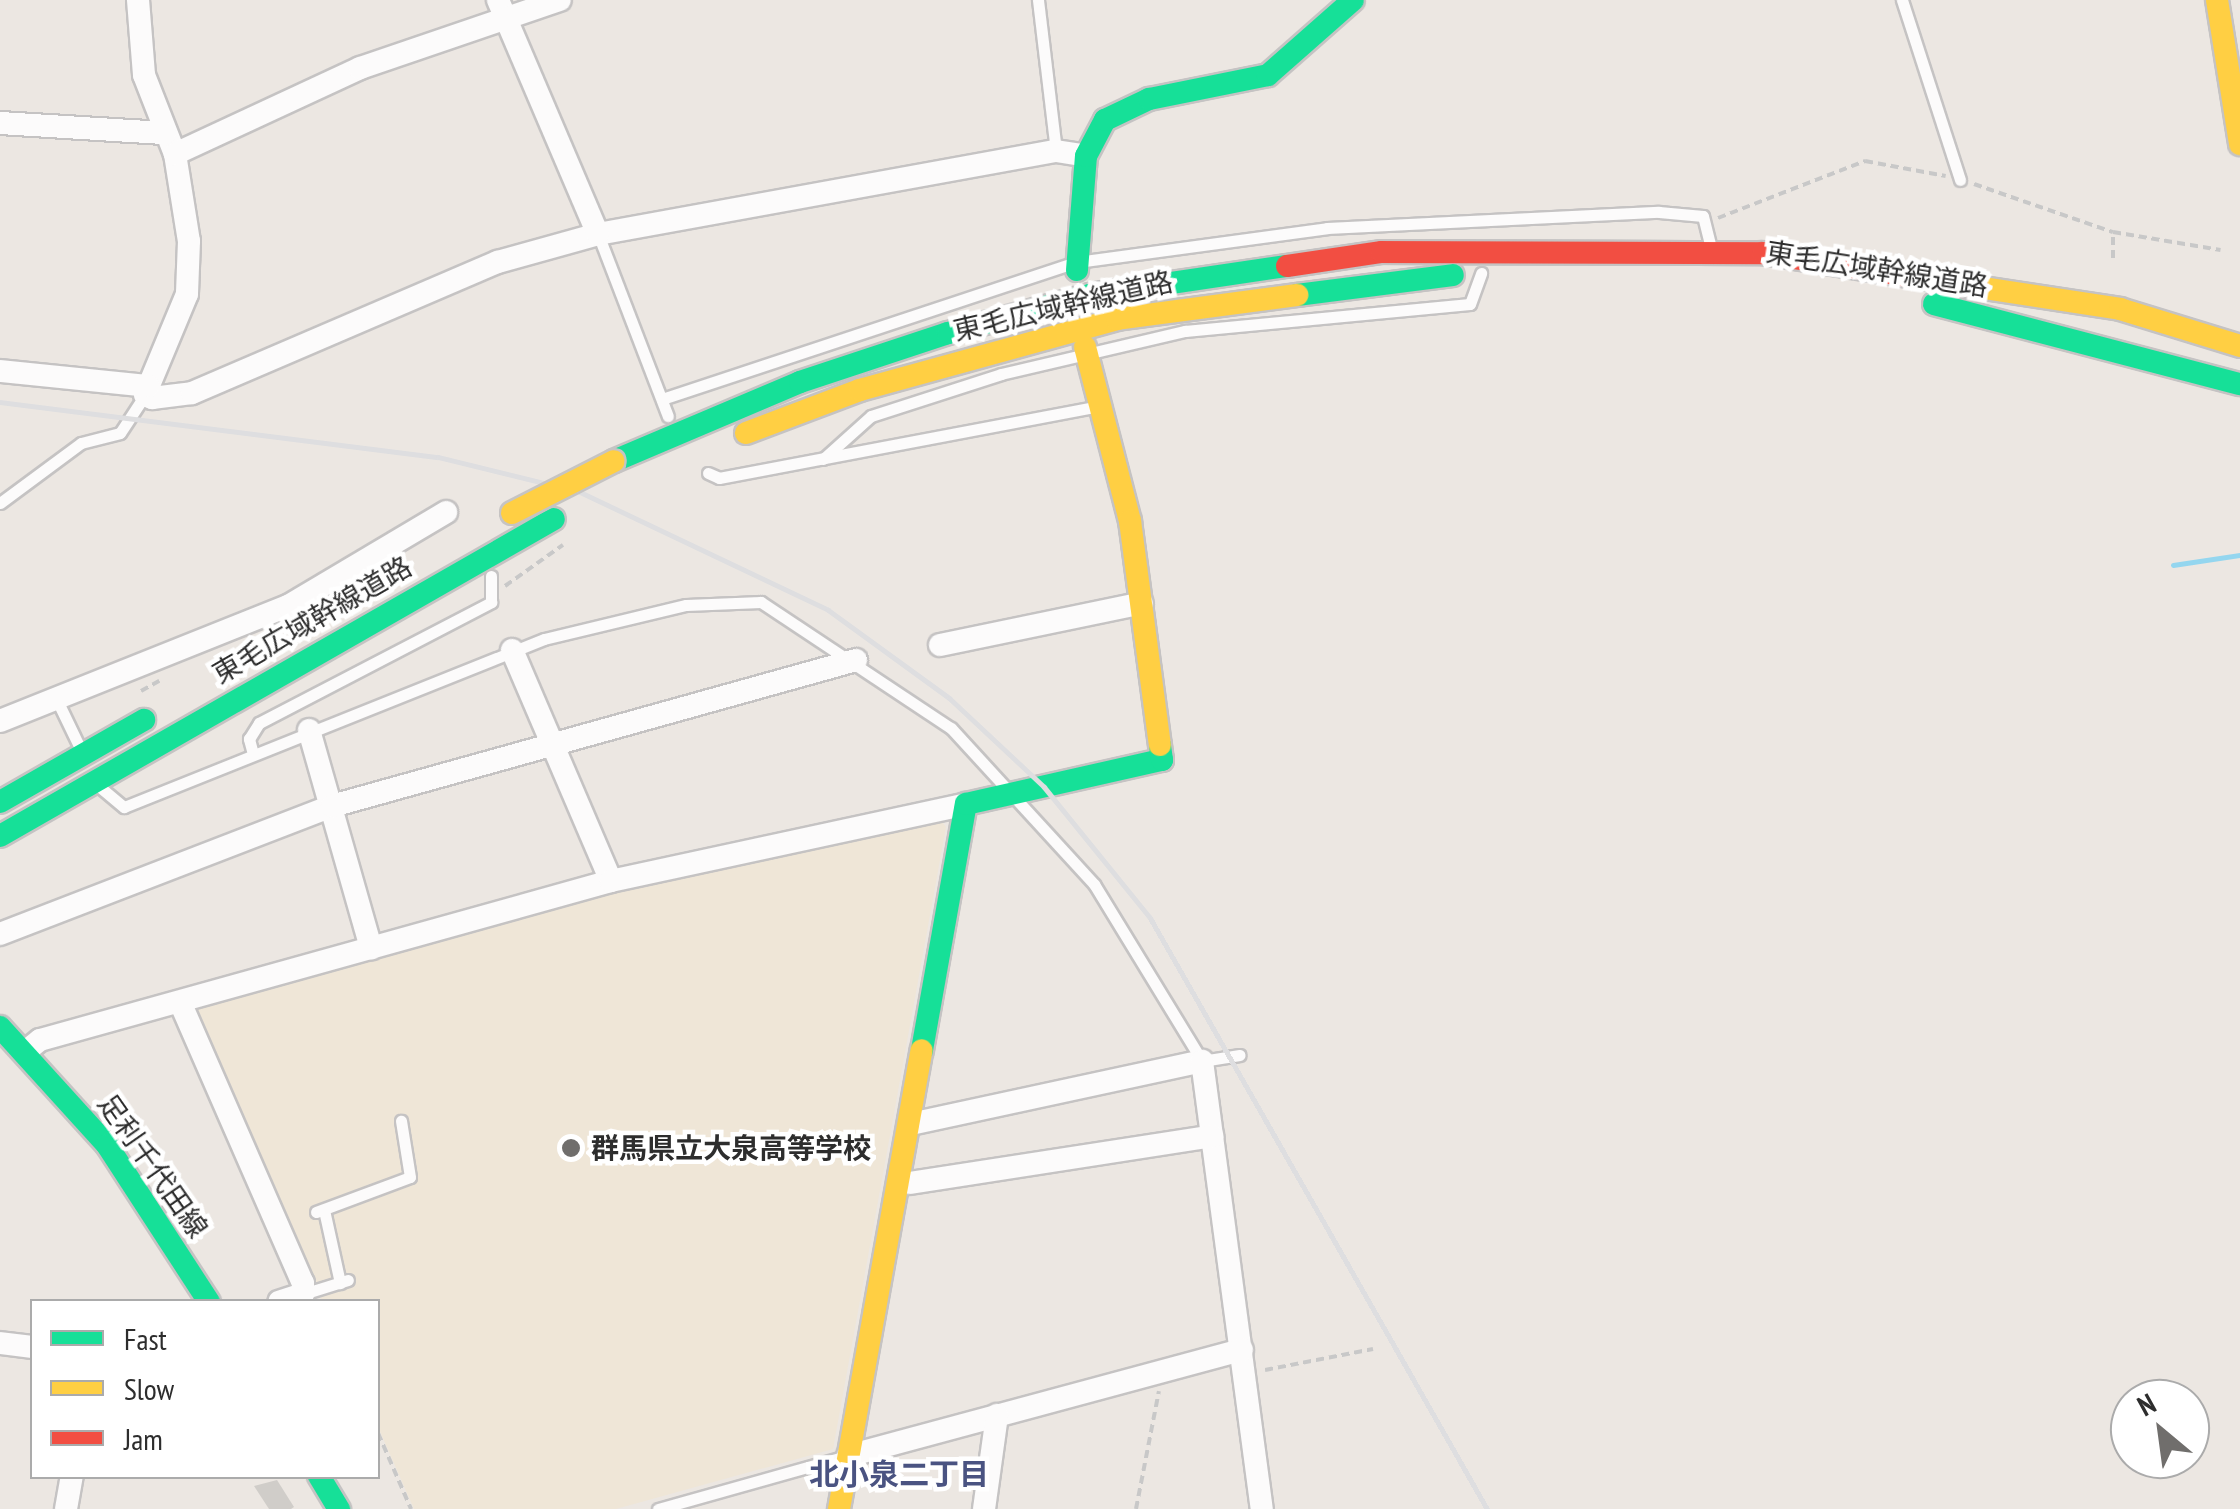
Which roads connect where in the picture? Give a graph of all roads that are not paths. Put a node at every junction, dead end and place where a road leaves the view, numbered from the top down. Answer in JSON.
{"nodes":[{"id":1,"x":138,"y":0,"type":"edge"},
{"id":2,"x":560,"y":0,"type":"edge"},
{"id":3,"x":1038,"y":0,"type":"edge"},
{"id":4,"x":1353,"y":0,"type":"edge"},
{"id":5,"x":1902,"y":0,"type":"edge"},
{"id":6,"x":2217,"y":0,"type":"edge"},
{"id":7,"x":501,"y":8,"type":"edge"},
{"id":8,"x":0,"y":123,"type":"edge"},
{"id":9,"x":170,"y":144,"type":"junction"},
{"id":10,"x":2240,"y":144,"type":"edge"},
{"id":11,"x":1056,"y":150,"type":"junction"},
{"id":12,"x":1086,"y":156,"type":"junction"},
{"id":13,"x":1960,"y":180,"type":"road end"},
{"id":14,"x":598,"y":234,"type":"junction"},
{"id":15,"x":1711,"y":251,"type":"junction"},
{"id":16,"x":1077,"y":266,"type":"junction"},
{"id":17,"x":1482,"y":272,"type":"junction"},
{"id":18,"x":2240,"y":346,"type":"edge"},
{"id":19,"x":1087,"y":353,"type":"junction"},
{"id":20,"x":0,"y":372,"type":"edge"},
{"id":21,"x":2240,"y":384,"type":"edge"},
{"id":22,"x":147,"y":390,"type":"junction"},
{"id":23,"x":662,"y":400,"type":"junction"},
{"id":24,"x":1100,"y":406,"type":"junction"},
{"id":25,"x":668,"y":416,"type":"dead end"},
{"id":26,"x":823,"y":459,"type":"junction"},
{"id":27,"x":708,"y":473,"type":"dead end"},
{"id":28,"x":0,"y":503,"type":"edge"},
{"id":29,"x":454,"y":515,"type":"dead end"},
{"id":30,"x":492,"y":576,"type":"dead end"},
{"id":31,"x":1142,"y":603,"type":"junction"},
{"id":32,"x":312,"y":626,"type":"dead end"},
{"id":33,"x":940,"y":644,"type":"dead end"},
{"id":34,"x":512,"y":650,"type":"junction"},
{"id":35,"x":856,"y":660,"type":"junction"},
{"id":36,"x":55,"y":696,"type":"junction"},
{"id":37,"x":175,"y":703,"type":"dead end"},
{"id":38,"x":0,"y":720,"type":"edge"},
{"id":39,"x":309,"y":730,"type":"junction"},
{"id":40,"x":554,"y":745,"type":"junction"},
{"id":41,"x":83,"y":754,"type":"junction"},
{"id":42,"x":253,"y":754,"type":"junction"},
{"id":43,"x":96,"y":780,"type":"junction"},
{"id":44,"x":1016,"y":793,"type":"junction"},
{"id":45,"x":0,"y":802,"type":"edge"},
{"id":46,"x":966,"y":804,"type":"junction"},
{"id":47,"x":332,"y":806,"type":"junction"},
{"id":48,"x":0,"y":836,"type":"edge"},
{"id":49,"x":611,"y":881,"type":"junction"},
{"id":50,"x":0,"y":934,"type":"edge"},
{"id":51,"x":371,"y":948,"type":"junction"},
{"id":52,"x":180,"y":1002,"type":"junction"},
{"id":53,"x":8,"y":1038,"type":"edge"},
{"id":54,"x":1240,"y":1055,"type":"dead end"},
{"id":55,"x":1202,"y":1061,"type":"junction"},
{"id":56,"x":401,"y":1122,"type":"dead end"},
{"id":57,"x":911,"y":1124,"type":"junction"},
{"id":58,"x":1212,"y":1136,"type":"junction"},
{"id":59,"x":910,"y":1183,"type":"dead end"},
{"id":60,"x":303,"y":1294,"type":"junction"},
{"id":61,"x":207,"y":1299,"type":"edge"},
{"id":62,"x":287,"y":1299,"type":"edge"},
{"id":63,"x":0,"y":1343,"type":"edge"},
{"id":64,"x":30,"y":1347,"type":"edge"},
{"id":65,"x":1244,"y":1362,"type":"junction"},
{"id":66,"x":996,"y":1415,"type":"junction"},
{"id":67,"x":848,"y":1456,"type":"junction"},
{"id":68,"x":71,"y":1479,"type":"edge"},
{"id":69,"x":321,"y":1479,"type":"edge"},
{"id":70,"x":695,"y":1504,"type":"edge"},
{"id":71,"x":66,"y":1509,"type":"edge"},
{"id":72,"x":339,"y":1509,"type":"edge"},
{"id":73,"x":658,"y":1509,"type":"edge"},
{"id":74,"x":839,"y":1509,"type":"edge"},
{"id":75,"x":984,"y":1509,"type":"edge"},
{"id":76,"x":1262,"y":1509,"type":"edge"}],
"edges":[{"from":1,"to":9,"type":"street"},
{"from":2,"to":7,"type":"street"},
{"from":3,"to":11,"type":"lane"},
{"from":4,"to":12,"type":"main road"},
{"from":5,"to":13,"type":"lane"},
{"from":6,"to":10,"type":"main road"},
{"from":7,"to":9,"type":"street"},
{"from":7,"to":14,"type":"street"},
{"from":8,"to":9,"type":"street"},
{"from":9,"to":22,"type":"street"},
{"from":11,"to":12,"type":"street"},
{"from":11,"to":14,"type":"street"},
{"from":12,"to":16,"type":"main road"},
{"from":14,"to":22,"type":"street"},
{"from":14,"to":23,"type":"lane"},
{"from":15,"to":16,"type":"lane"},
{"from":15,"to":18,"type":"main road","name":"東毛広域幹線道路"},
{"from":15,"to":32,"type":"main road","name":"東毛広域幹線道路","bridge":true},
{"from":16,"to":23,"type":"lane"},
{"from":17,"to":19,"type":"lane"},
{"from":17,"to":21,"type":"main road","name":"東毛広域幹線道路"},
{"from":17,"to":43,"type":"main road","name":"東毛広域幹線道路"},
{"from":19,"to":24,"type":"main road"},
{"from":19,"to":26,"type":"lane"},
{"from":20,"to":22,"type":"street"},
{"from":22,"to":28,"type":"lane"},
{"from":23,"to":25,"type":"lane"},
{"from":24,"to":26,"type":"lane"},
{"from":24,"to":31,"type":"main road"},
{"from":26,"to":27,"type":"lane"},
{"from":29,"to":36,"type":"street"},
{"from":30,"to":42,"type":"lane"},
{"from":31,"to":33,"type":"street"},
{"from":31,"to":44,"type":"main road"},
{"from":34,"to":35,"type":"lane"},
{"from":34,"to":39,"type":"lane"},
{"from":34,"to":40,"type":"street"},
{"from":35,"to":40,"type":"street"},
{"from":35,"to":44,"type":"lane"},
{"from":36,"to":38,"type":"street"},
{"from":36,"to":41,"type":"lane"},
{"from":37,"to":41,"type":"main road"},
{"from":39,"to":42,"type":"lane"},
{"from":39,"to":47,"type":"street"},
{"from":40,"to":47,"type":"street"},
{"from":40,"to":49,"type":"street"},
{"from":41,"to":45,"type":"main road"},
{"from":42,"to":43,"type":"lane"},
{"from":43,"to":48,"type":"main road","name":"東毛広域幹線道路"},
{"from":44,"to":46,"type":"main road"},
{"from":44,"to":55,"type":"lane"},
{"from":46,"to":49,"type":"street"},
{"from":46,"to":57,"type":"main road"},
{"from":47,"to":50,"type":"street"},
{"from":47,"to":51,"type":"street"},
{"from":49,"to":51,"type":"street"},
{"from":51,"to":52,"type":"street"},
{"from":52,"to":53,"type":"street"},
{"from":52,"to":60,"type":"street"},
{"from":53,"to":61,"type":"main road","name":"足利千代田線"},
{"from":54,"to":55,"type":"lane"},
{"from":55,"to":57,"type":"street"},
{"from":55,"to":58,"type":"street"},
{"from":56,"to":60,"type":"lane"},
{"from":57,"to":67,"type":"main road"},
{"from":58,"to":59,"type":"street"},
{"from":58,"to":65,"type":"street"},
{"from":60,"to":62,"type":"street"},
{"from":63,"to":64,"type":"street"},
{"from":65,"to":66,"type":"street"},
{"from":65,"to":76,"type":"street"},
{"from":66,"to":67,"type":"street"},
{"from":66,"to":75,"type":"street"},
{"from":67,"to":70,"type":"lane"},
{"from":67,"to":74,"type":"main road"},
{"from":68,"to":71,"type":"street"},
{"from":69,"to":72,"type":"main road"},
{"from":70,"to":73,"type":"lane"}]}
